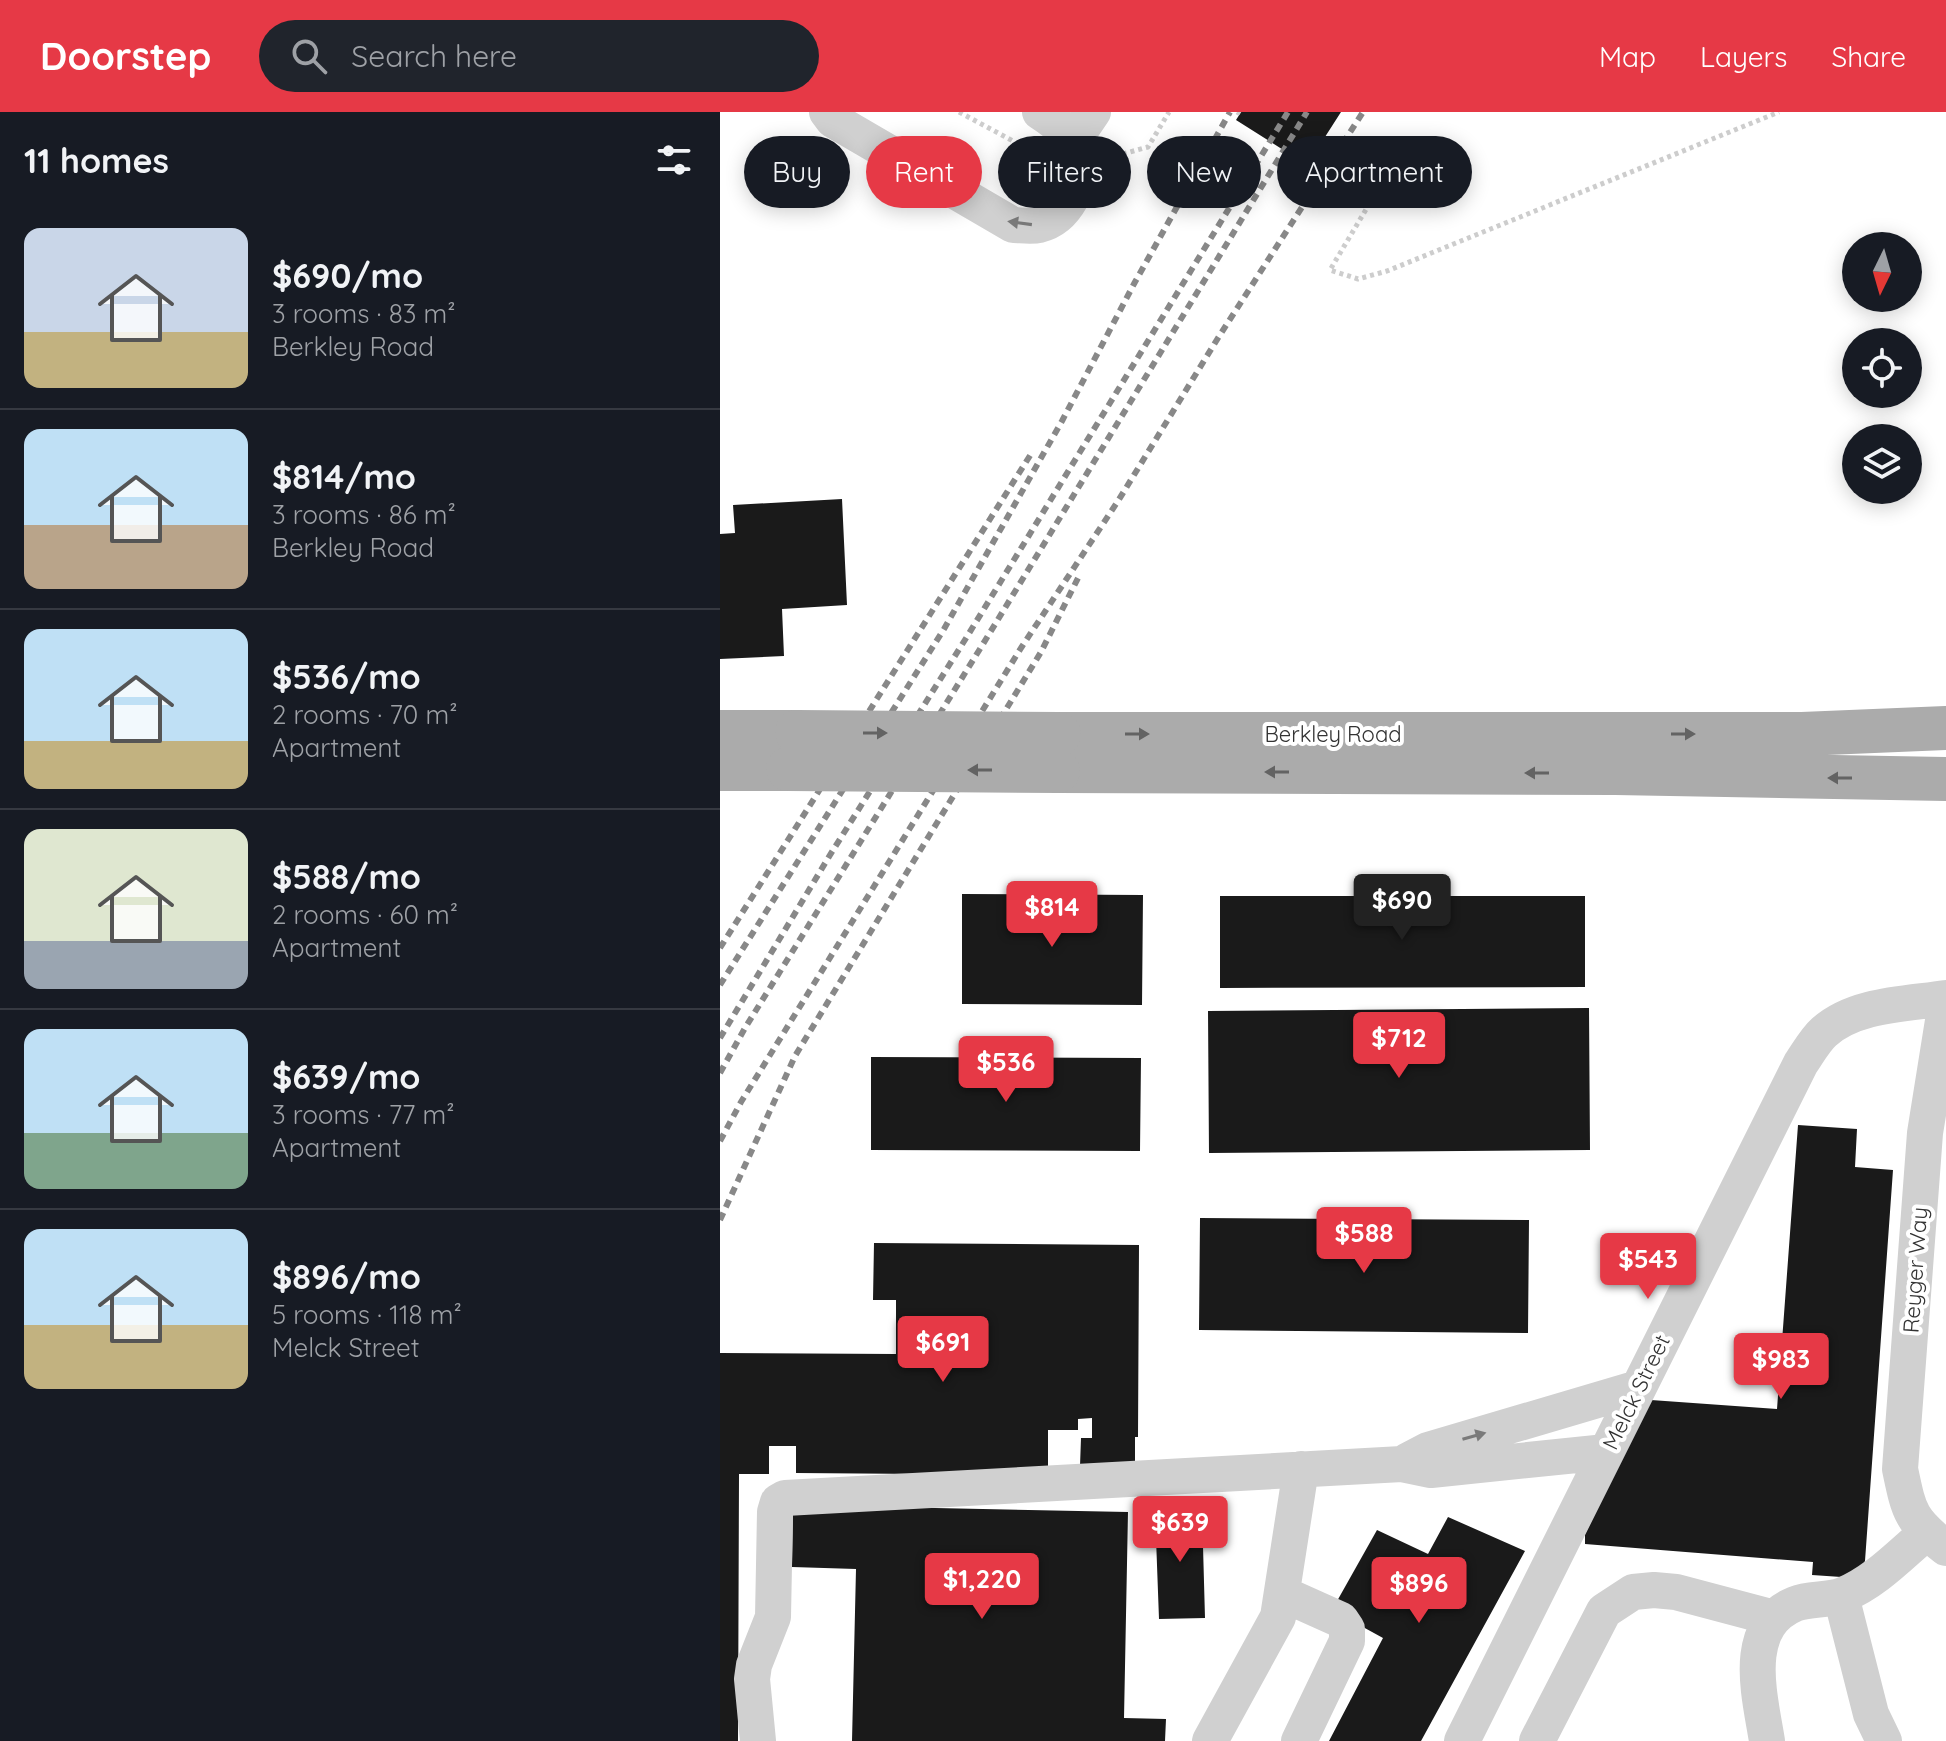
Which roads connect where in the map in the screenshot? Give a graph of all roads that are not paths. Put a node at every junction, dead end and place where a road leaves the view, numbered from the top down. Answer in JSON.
{"nodes":[{"id":1,"x":827,"y":112,"type":"edge"},
{"id":2,"x":1040,"y":112,"type":"edge"},
{"id":3,"x":1082,"y":136,"type":"edge"},
{"id":4,"x":1066,"y":208,"type":"edge"},
{"id":5,"x":1946,"y":728,"type":"edge"},
{"id":6,"x":720,"y":732,"type":"edge"},
{"id":7,"x":792,"y":751,"type":"junction"},
{"id":8,"x":1615,"y":754,"type":"junction"},
{"id":9,"x":720,"y":769,"type":"edge"},
{"id":10,"x":1946,"y":779,"type":"edge"},
{"id":11,"x":1946,"y":1000,"type":"edge"},
{"id":12,"x":1638,"y":1388,"type":"junction"},
{"id":13,"x":1606,"y":1452,"type":"junction"},
{"id":14,"x":1402,"y":1464,"type":"junction"},
{"id":15,"x":1301,"y":1469,"type":"junction"},
{"id":16,"x":1936,"y":1540,"type":"edge"},
{"id":17,"x":1283,"y":1594,"type":"junction"},
{"id":18,"x":1841,"y":1596,"type":"junction"},
{"id":19,"x":1774,"y":1618,"type":"junction"},
{"id":20,"x":758,"y":1741,"type":"edge"},
{"id":21,"x":1210,"y":1741,"type":"edge"},
{"id":22,"x":1299,"y":1741,"type":"edge"},
{"id":23,"x":1462,"y":1741,"type":"edge"},
{"id":24,"x":1537,"y":1741,"type":"edge"},
{"id":25,"x":1767,"y":1741,"type":"edge"},
{"id":26,"x":1884,"y":1741,"type":"edge"}],
"edges":[{"from":4,"to":1,"type":"street","one_way":true},
{"from":2,"to":3,"type":"street"},
{"from":8,"to":5,"type":"main road","name":"Berkley Road","one_way":true},
{"from":6,"to":7,"type":"main road","name":"Berkley Road"},
{"from":7,"to":8,"type":"main road","name":"Berkley Road","bridge":true},
{"from":7,"to":9,"type":"main road","name":"Berkley Road"},
{"from":10,"to":8,"type":"main road","name":"Berkley Road","one_way":true},
{"from":11,"to":12,"type":"street","name":"Melck Street"},
{"from":11,"to":16,"type":"street","name":"Reyger Way"},
{"from":12,"to":13,"type":"street","name":"Melck Street"},
{"from":14,"to":12,"type":"street","one_way":true},
{"from":13,"to":14,"type":"street"},
{"from":13,"to":23,"type":"street","name":"Melck Street"},
{"from":14,"to":15,"type":"street"},
{"from":15,"to":17,"type":"street"},
{"from":15,"to":20,"type":"street"},
{"from":16,"to":18,"type":"street"},
{"from":17,"to":21,"type":"street"},
{"from":17,"to":22,"type":"street"},
{"from":18,"to":19,"type":"street"},
{"from":18,"to":26,"type":"street"},
{"from":19,"to":24,"type":"street"},
{"from":19,"to":25,"type":"street"}]}
